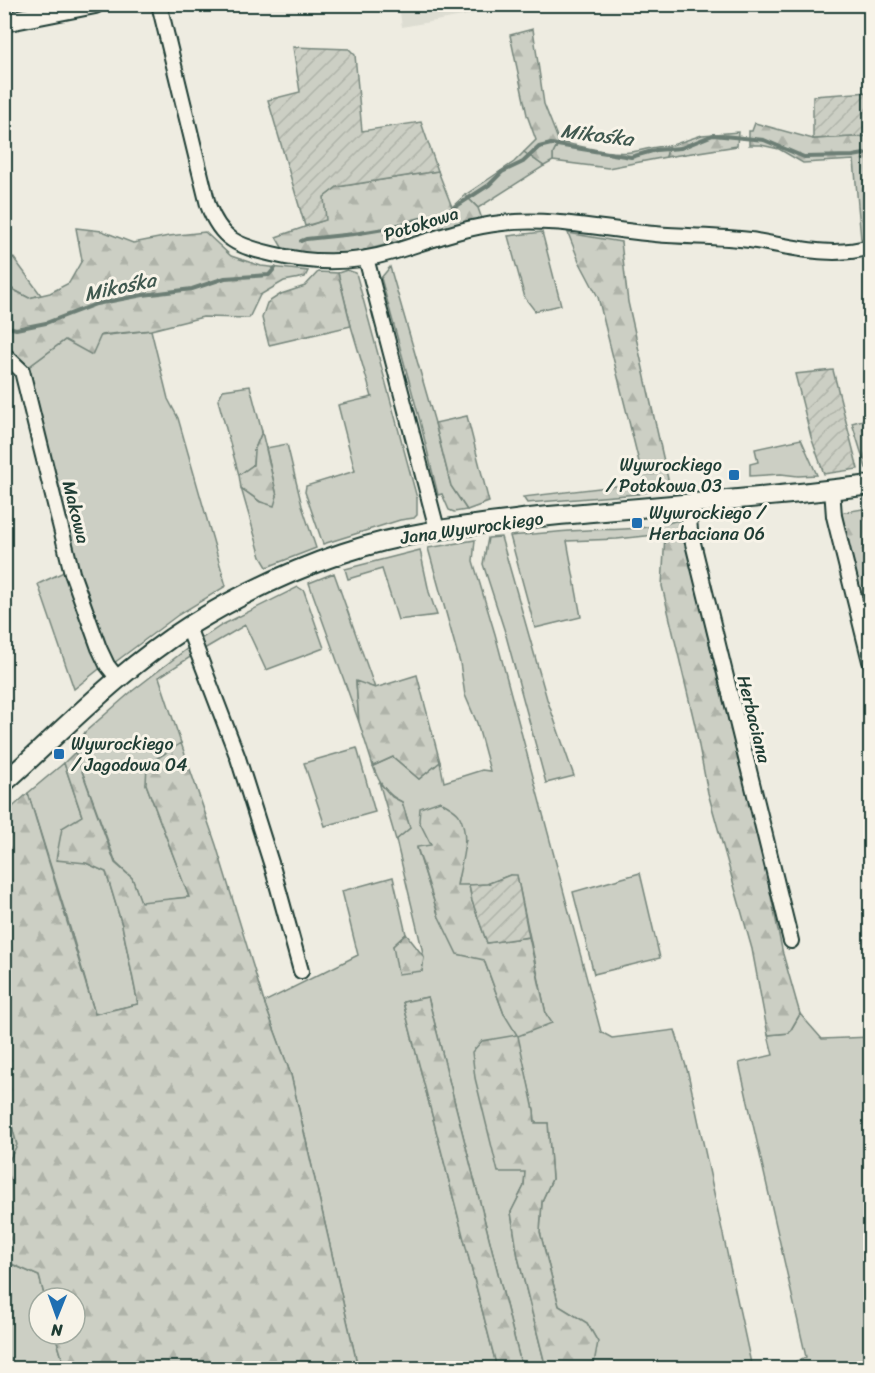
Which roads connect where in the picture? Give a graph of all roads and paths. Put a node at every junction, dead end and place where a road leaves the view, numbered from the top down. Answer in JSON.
{"nodes":[{"id":1,"x":95,"y":4,"type":"edge"},
{"id":2,"x":159,"y":4,"type":"edge"},
{"id":3,"x":4,"y":22,"type":"edge"},
{"id":4,"x":870,"y":247,"type":"edge"},
{"id":5,"x":366,"y":258,"type":"junction"},
{"id":6,"x":4,"y":354,"type":"edge"},
{"id":7,"x":870,"y":485,"type":"edge"},
{"id":8,"x":832,"y":489,"type":"junction"},
{"id":9,"x":688,"y":504,"type":"junction"},
{"id":10,"x":437,"y":529,"type":"junction"},
{"id":11,"x":188,"y":627,"type":"junction"},
{"id":12,"x":870,"y":661,"type":"edge"},
{"id":13,"x":118,"y":679,"type":"junction"},
{"id":14,"x":4,"y":783,"type":"edge"},
{"id":15,"x":791,"y":941,"type":"dead end"},
{"id":16,"x":301,"y":970,"type":"dead end"}],
"edges":[{"from":1,"to":3,"type":"street"},
{"from":2,"to":5,"type":"street","name":"Potokowa"},
{"from":4,"to":5,"type":"street","name":"Potokowa"},
{"from":5,"to":10,"type":"street"},
{"from":6,"to":13,"type":"street","name":"Makowa"},
{"from":7,"to":8,"type":"street","name":"Jana Wywrockiego"},
{"from":8,"to":9,"type":"street","name":"Jana Wywrockiego"},
{"from":8,"to":12,"type":"street"},
{"from":9,"to":10,"type":"street","name":"Jana Wywrockiego"},
{"from":9,"to":15,"type":"street","name":"Herbaciana"},
{"from":10,"to":11,"type":"street","name":"Jana Wywrockiego"},
{"from":11,"to":13,"type":"street","name":"Jana Wywrockiego"},
{"from":11,"to":16,"type":"street"},
{"from":13,"to":14,"type":"street","name":"Jana Wywrockiego"}]}
